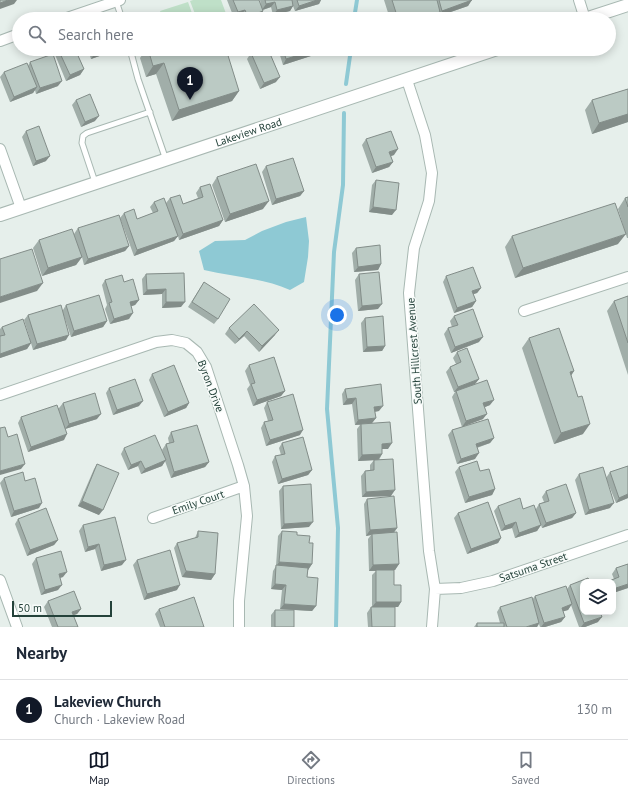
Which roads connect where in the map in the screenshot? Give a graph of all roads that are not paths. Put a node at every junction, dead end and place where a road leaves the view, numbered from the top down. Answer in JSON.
{"nodes":[{"id":1,"x":118,"y":0,"type":"edge"},
{"id":2,"x":579,"y":0,"type":"edge"},
{"id":3,"x":628,"y":5,"type":"edge"},
{"id":4,"x":84,"y":12,"type":"edge"},
{"id":5,"x":121,"y":12,"type":"edge"},
{"id":6,"x":583,"y":12,"type":"edge"},
{"id":7,"x":606,"y":12,"type":"edge"},
{"id":8,"x":12,"y":37,"type":"edge"},
{"id":9,"x":0,"y":41,"type":"edge"},
{"id":10,"x":132,"y":56,"type":"edge"},
{"id":11,"x":477,"y":56,"type":"edge"},
{"id":12,"x":407,"y":80,"type":"junction"},
{"id":13,"x":150,"y":112,"type":"junction"},
{"id":14,"x":0,"y":149,"type":"edge"},
{"id":15,"x":166,"y":160,"type":"junction"},
{"id":16,"x":95,"y":183,"type":"junction"},
{"id":17,"x":21,"y":208,"type":"junction"},
{"id":18,"x":0,"y":215,"type":"edge"},
{"id":19,"x":628,"y":277,"type":"edge"},
{"id":20,"x":524,"y":311,"type":"dead end"},
{"id":21,"x":0,"y":395,"type":"edge"},
{"id":22,"x":244,"y":486,"type":"junction"},
{"id":23,"x":153,"y":518,"type":"dead end"},
{"id":24,"x":628,"y":536,"type":"edge"},
{"id":25,"x":0,"y":580,"type":"edge"},
{"id":26,"x":435,"y":589,"type":"junction"},
{"id":27,"x":17,"y":627,"type":"edge"},
{"id":28,"x":239,"y":627,"type":"edge"},
{"id":29,"x":432,"y":627,"type":"edge"}],
"edges":[{"from":1,"to":4,"type":"street"},
{"from":1,"to":5,"type":"lane"},
{"from":2,"to":6,"type":"street"},
{"from":3,"to":7,"type":"street"},
{"from":8,"to":9,"type":"street"},
{"from":10,"to":13,"type":"lane"},
{"from":11,"to":12,"type":"street","name":"Lakeview Road"},
{"from":12,"to":15,"type":"street","name":"Lakeview Road"},
{"from":12,"to":26,"type":"street","name":"South Hillcrest Avenue"},
{"from":13,"to":15,"type":"lane"},
{"from":13,"to":16,"type":"lane"},
{"from":14,"to":17,"type":"street"},
{"from":15,"to":16,"type":"street","name":"Lakeview Road"},
{"from":16,"to":17,"type":"street","name":"Lakeview Road"},
{"from":17,"to":18,"type":"street","name":"Lakeview Road"},
{"from":19,"to":20,"type":"street"},
{"from":21,"to":22,"type":"street","name":"Byron Drive"},
{"from":22,"to":23,"type":"street","name":"Emily Court"},
{"from":22,"to":28,"type":"street","name":"Byron Drive"},
{"from":24,"to":26,"type":"street","name":"Satsuma Street"},
{"from":25,"to":27,"type":"street"},
{"from":26,"to":29,"type":"street","name":"South Hillcrest Avenue"}]}
